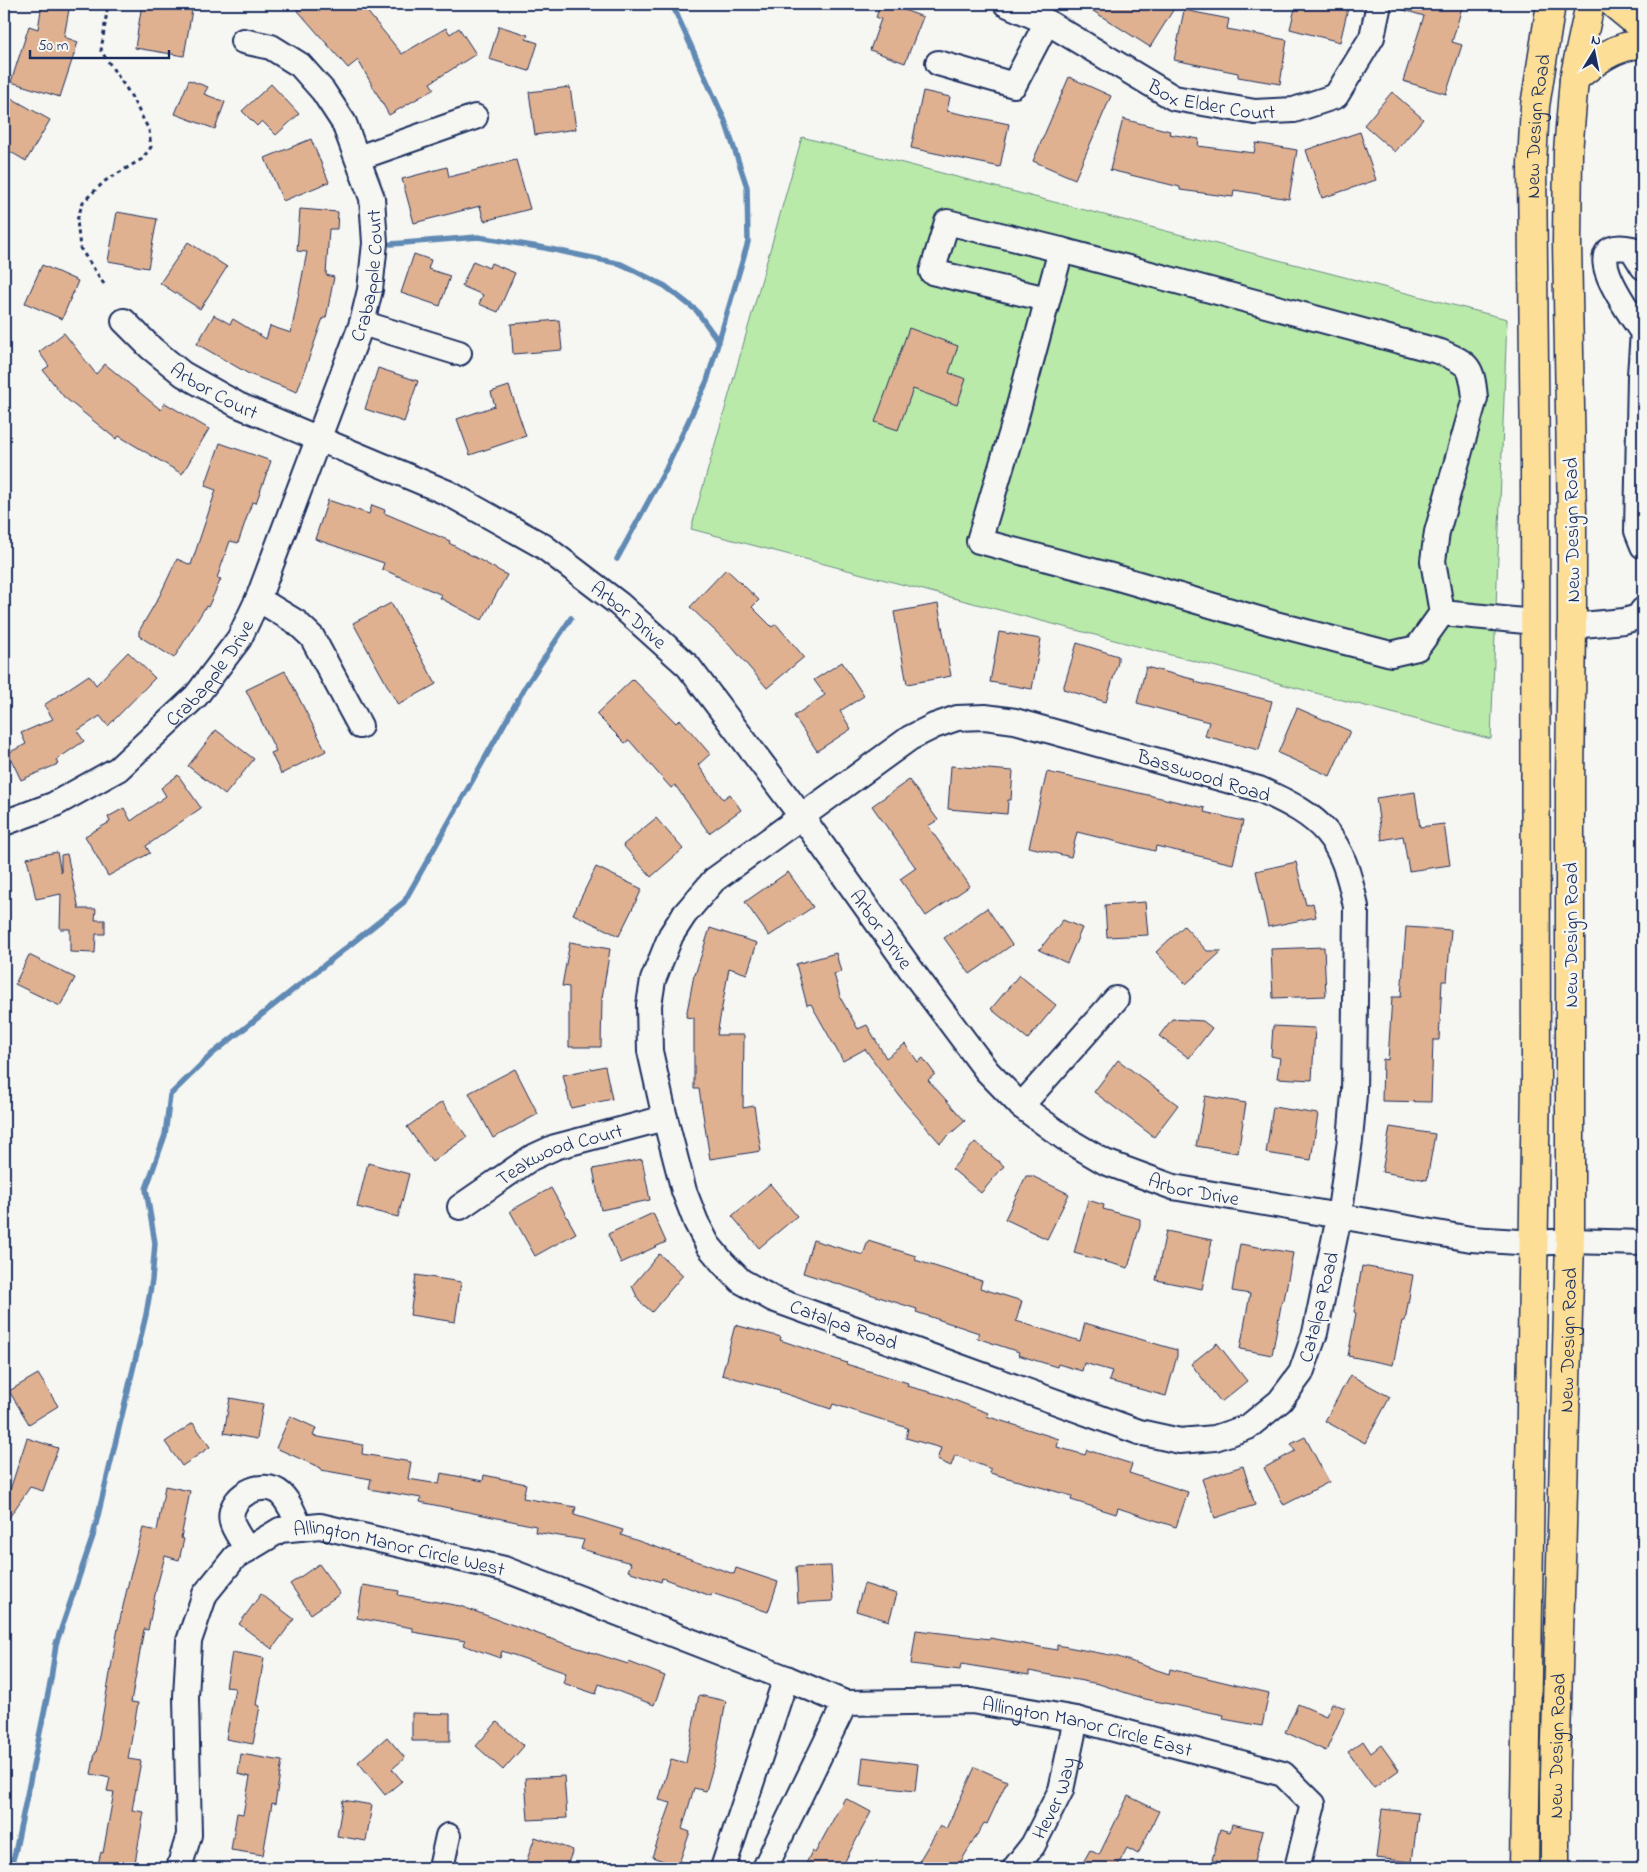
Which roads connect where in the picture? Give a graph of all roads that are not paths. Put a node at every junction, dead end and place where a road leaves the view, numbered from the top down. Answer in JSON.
{"nodes":[{"id":1,"x":1006,"y":4,"type":"edge"},
{"id":2,"x":1379,"y":4,"type":"edge"},
{"id":3,"x":1551,"y":4,"type":"edge"},
{"id":4,"x":1590,"y":4,"type":"edge"},
{"id":5,"x":1614,"y":4,"type":"edge"},
{"id":6,"x":1046,"y":22,"type":"junction"},
{"id":7,"x":1643,"y":28,"type":"edge"},
{"id":8,"x":243,"y":41,"type":"dead end"},
{"id":9,"x":1643,"y":44,"type":"edge"},
{"id":10,"x":938,"y":63,"type":"dead end"},
{"id":11,"x":1574,"y":79,"type":"junction"},
{"id":12,"x":475,"y":117,"type":"dead end"},
{"id":13,"x":358,"y":158,"type":"junction"},
{"id":14,"x":1060,"y":250,"type":"junction"},
{"id":15,"x":1643,"y":267,"type":"edge"},
{"id":16,"x":1047,"y":299,"type":"junction"},
{"id":17,"x":124,"y":321,"type":"dead end"},
{"id":18,"x":362,"y":323,"type":"junction"},
{"id":19,"x":1643,"y":332,"type":"edge"},
{"id":20,"x":459,"y":353,"type":"dead end"},
{"id":21,"x":318,"y":439,"type":"junction"},
{"id":22,"x":1643,"y":546,"type":"edge"},
{"id":23,"x":258,"y":599,"type":"junction"},
{"id":24,"x":1643,"y":610,"type":"edge"},
{"id":25,"x":1442,"y":613,"type":"junction"},
{"id":26,"x":1535,"y":622,"type":"junction"},
{"id":27,"x":1572,"y":626,"type":"junction"},
{"id":28,"x":360,"y":726,"type":"dead end"},
{"id":29,"x":802,"y":817,"type":"junction"},
{"id":30,"x":4,"y":824,"type":"edge"},
{"id":31,"x":1116,"y":999,"type":"dead end"},
{"id":32,"x":1021,"y":1106,"type":"junction"},
{"id":33,"x":665,"y":1118,"type":"junction"},
{"id":34,"x":460,"y":1207,"type":"dead end"},
{"id":35,"x":1339,"y":1217,"type":"junction"},
{"id":36,"x":1570,"y":1241,"type":"junction"},
{"id":37,"x":1534,"y":1243,"type":"junction"},
{"id":38,"x":1643,"y":1243,"type":"edge"},
{"id":39,"x":300,"y":1528,"type":"junction"},
{"id":40,"x":247,"y":1550,"type":"junction"},
{"id":41,"x":786,"y":1678,"type":"junction"},
{"id":42,"x":846,"y":1703,"type":"junction"},
{"id":43,"x":1076,"y":1719,"type":"junction"},
{"id":44,"x":448,"y":1836,"type":"dead end"},
{"id":45,"x":179,"y":1868,"type":"edge"},
{"id":46,"x":441,"y":1868,"type":"edge"},
{"id":47,"x":723,"y":1868,"type":"edge"},
{"id":48,"x":765,"y":1868,"type":"edge"},
{"id":49,"x":1015,"y":1868,"type":"edge"},
{"id":50,"x":1298,"y":1868,"type":"edge"},
{"id":51,"x":1524,"y":1868,"type":"edge"},
{"id":52,"x":1555,"y":1868,"type":"edge"}],
"edges":[{"from":1,"to":6,"type":"street","name":"Box Elder Court"},
{"from":2,"to":6,"type":"street","name":"Box Elder Court"},
{"from":3,"to":26,"type":"main road","name":"New Design Road"},
{"from":4,"to":11,"type":"main road","name":"New Design Road"},
{"from":5,"to":7,"type":"main road"},
{"from":6,"to":10,"type":"street"},
{"from":8,"to":13,"type":"street","name":"Crabapple Court"},
{"from":9,"to":11,"type":"main road"},
{"from":11,"to":27,"type":"main road","name":"New Design Road"},
{"from":12,"to":13,"type":"street"},
{"from":13,"to":18,"type":"street","name":"Crabapple Court"},
{"from":14,"to":16,"type":"street"},
{"from":14,"to":16,"type":"street"},
{"from":14,"to":25,"type":"street"},
{"from":15,"to":19,"type":"street"},
{"from":16,"to":25,"type":"street"},
{"from":17,"to":21,"type":"street","name":"Arbor Court"},
{"from":18,"to":20,"type":"street"},
{"from":18,"to":21,"type":"street","name":"Crabapple Court"},
{"from":19,"to":22,"type":"street"},
{"from":21,"to":23,"type":"street","name":"Crabapple Drive"},
{"from":21,"to":29,"type":"street","name":"Arbor Drive"},
{"from":23,"to":28,"type":"street"},
{"from":23,"to":30,"type":"street","name":"Crabapple Drive"},
{"from":24,"to":27,"type":"street"},
{"from":25,"to":26,"type":"street"},
{"from":26,"to":27,"type":"main road"},
{"from":26,"to":37,"type":"main road","name":"New Design Road"},
{"from":27,"to":36,"type":"main road","name":"New Design Road"},
{"from":29,"to":32,"type":"street","name":"Arbor Drive"},
{"from":29,"to":33,"type":"street","name":"Catalpa Road"},
{"from":29,"to":35,"type":"street","name":"Basswood Road"},
{"from":31,"to":32,"type":"street"},
{"from":32,"to":35,"type":"street","name":"Arbor Drive"},
{"from":33,"to":34,"type":"street","name":"Teakwood Court"},
{"from":33,"to":35,"type":"street","name":"Catalpa Road"},
{"from":35,"to":37,"type":"street","name":"Arbor Drive"},
{"from":36,"to":37,"type":"street","name":"Arbor Drive"},
{"from":36,"to":38,"type":"street","name":"Arbor Drive"},
{"from":36,"to":52,"type":"main road","name":"New Design Road"},
{"from":37,"to":51,"type":"main road","name":"New Design Road"},
{"from":39,"to":40,"type":"street","name":"Allington Manor Circle West"},
{"from":39,"to":40,"type":"street"},
{"from":39,"to":41,"type":"street","name":"Allington Manor Circle West"},
{"from":40,"to":45,"type":"street","name":"Allington Manor Circle West"},
{"from":41,"to":42,"type":"street","name":"Allington Manor Circle East"},
{"from":41,"to":47,"type":"street"},
{"from":42,"to":43,"type":"street","name":"Allington Manor Circle East"},
{"from":42,"to":48,"type":"street"},
{"from":43,"to":49,"type":"street","name":"Hever Way"},
{"from":43,"to":50,"type":"street","name":"Allington Manor Circle East"},
{"from":44,"to":46,"type":"street"}]}
